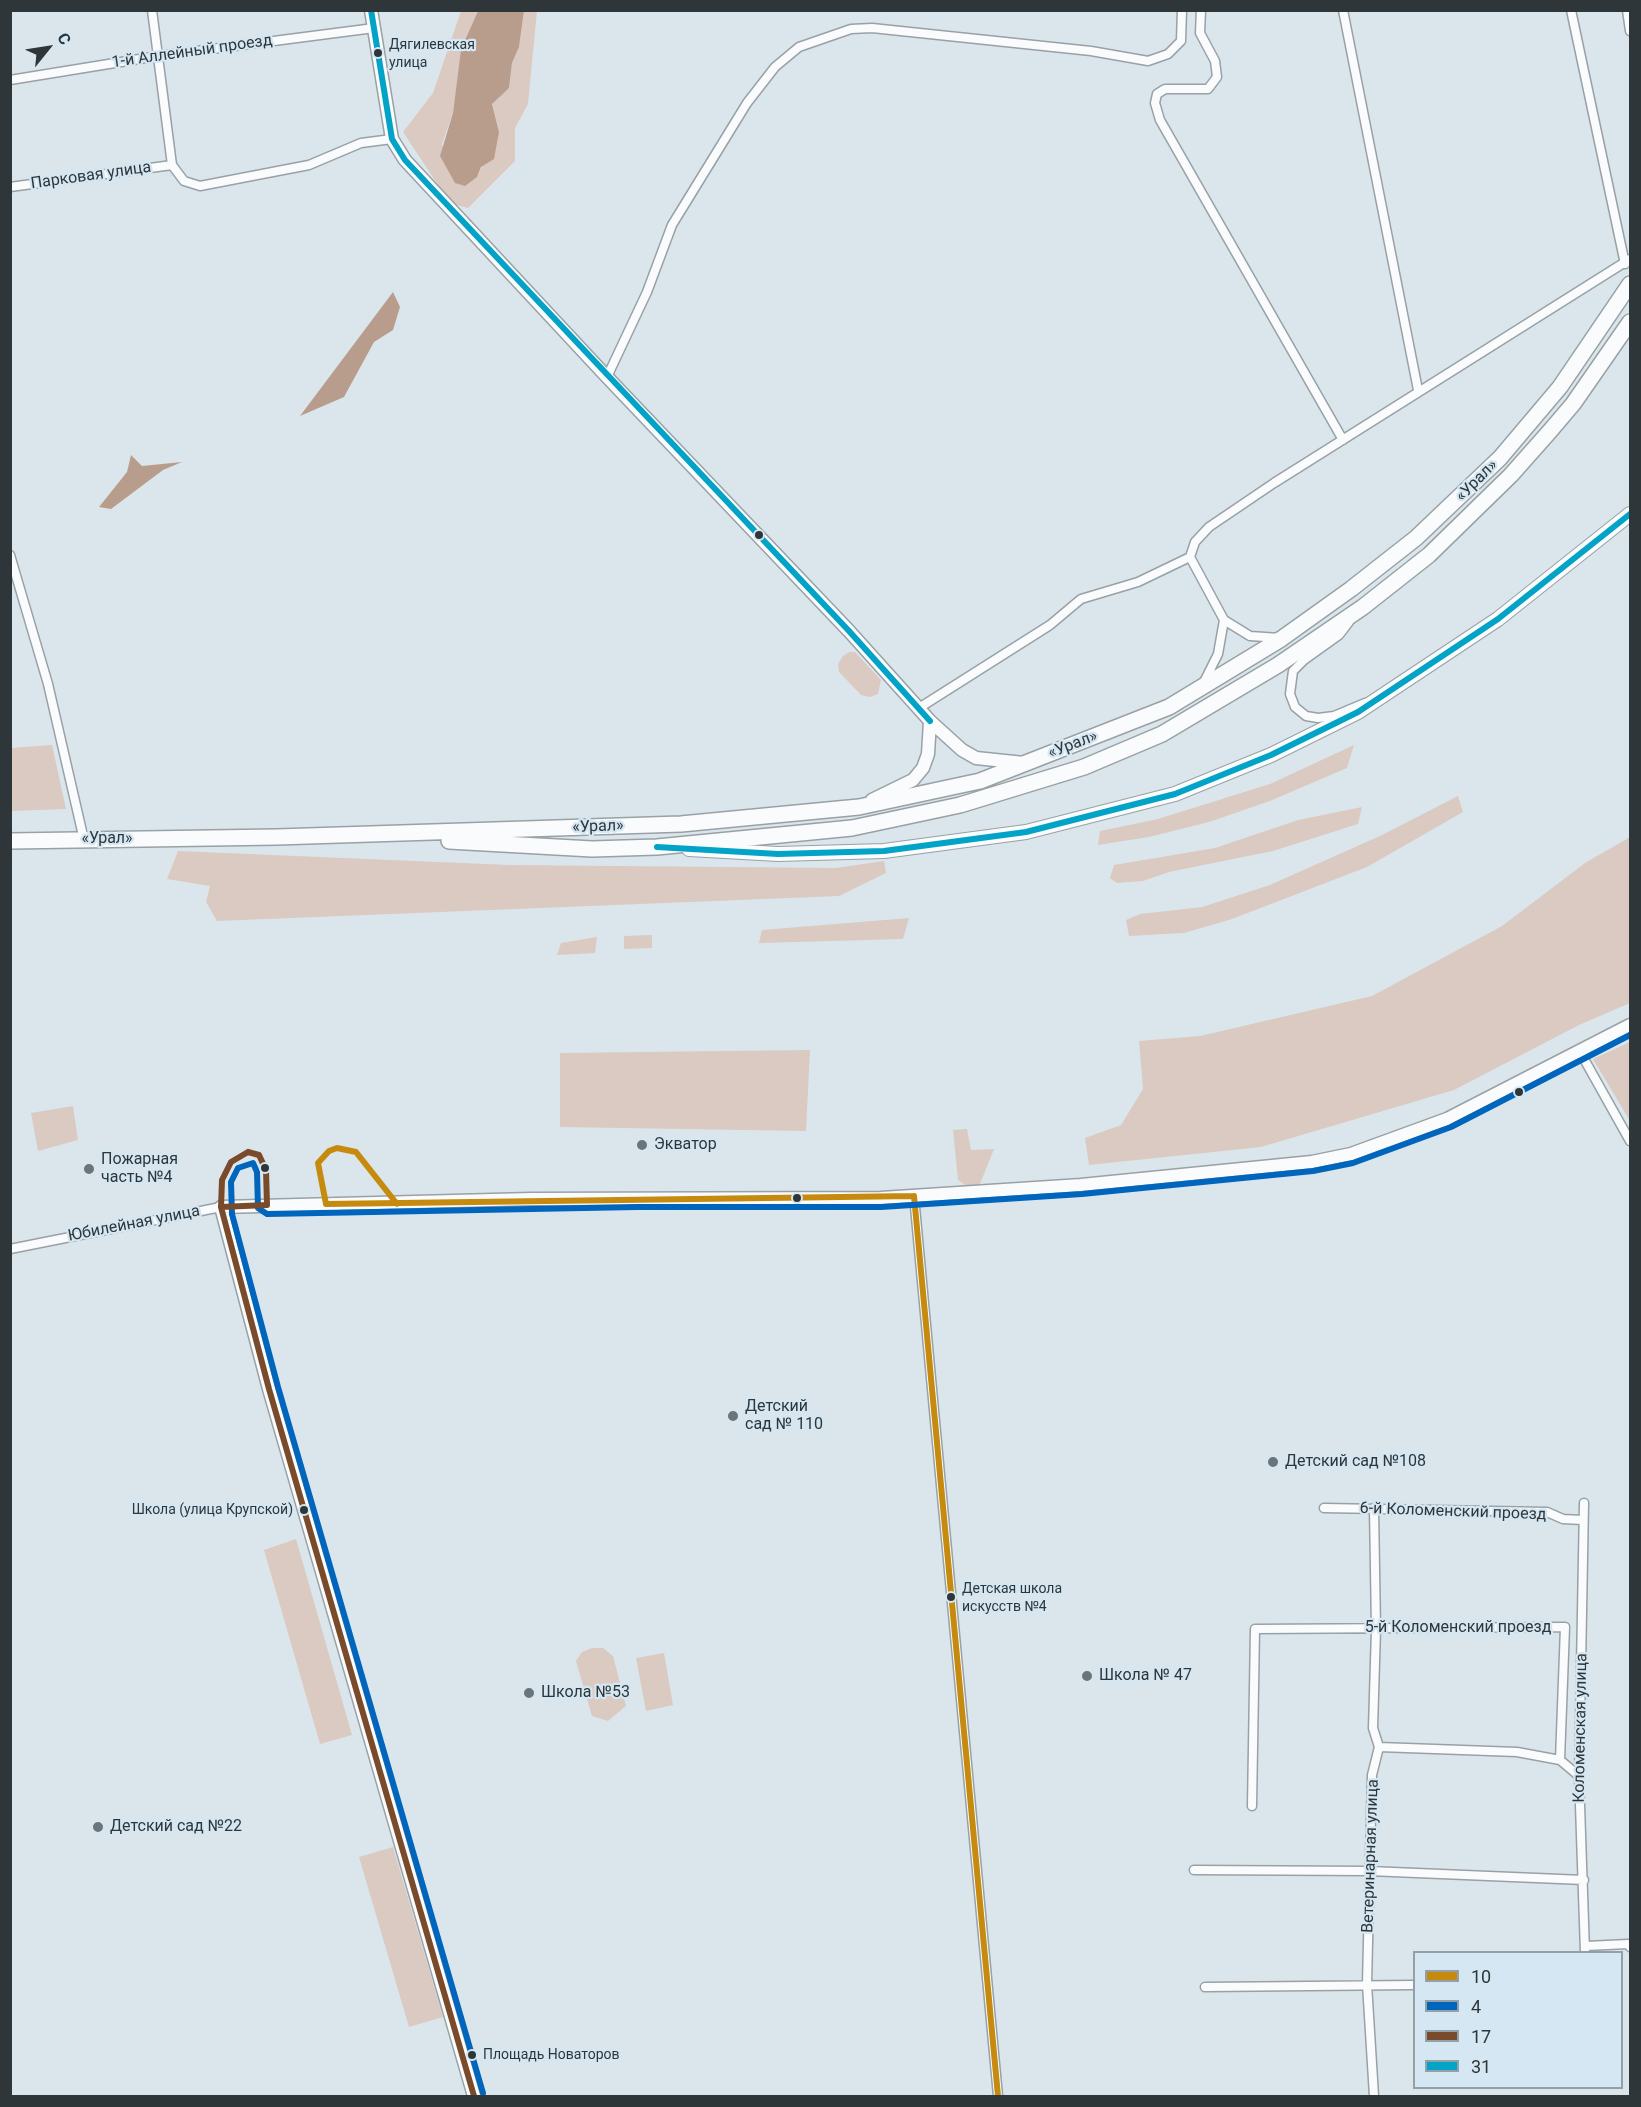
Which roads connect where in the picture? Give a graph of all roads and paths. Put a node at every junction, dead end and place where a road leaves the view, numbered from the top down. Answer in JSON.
{"nodes":[{"id":1,"x":152,"y":10,"type":"edge"},
{"id":2,"x":371,"y":10,"type":"edge"},
{"id":3,"x":1182,"y":10,"type":"edge"},
{"id":4,"x":1201,"y":10,"type":"edge"},
{"id":5,"x":1343,"y":10,"type":"edge"},
{"id":6,"x":1571,"y":10,"type":"edge"},
{"id":7,"x":1627,"y":10,"type":"edge"},
{"id":8,"x":374,"y":28,"type":"junction"},
{"id":9,"x":1630,"y":32,"type":"edge"},
{"id":10,"x":158,"y":56,"type":"junction"},
{"id":11,"x":10,"y":80,"type":"edge"},
{"id":12,"x":392,"y":139,"type":"junction"},
{"id":13,"x":172,"y":165,"type":"junction"},
{"id":14,"x":10,"y":187,"type":"edge"},
{"id":15,"x":1628,"y":261,"type":"edge"},
{"id":16,"x":1630,"y":284,"type":"edge"},
{"id":17,"x":1630,"y":322,"type":"edge"},
{"id":18,"x":607,"y":377,"type":"junction"},
{"id":19,"x":1418,"y":390,"type":"junction"},
{"id":20,"x":1343,"y":440,"type":"junction"},
{"id":21,"x":1630,"y":514,"type":"edge"},
{"id":22,"x":10,"y":555,"type":"edge"},
{"id":23,"x":1190,"y":557,"type":"junction"},
{"id":24,"x":1363,"y":607,"type":"junction"},
{"id":25,"x":1224,"y":620,"type":"junction"},
{"id":26,"x":1281,"y":639,"type":"junction"},
{"id":27,"x":1203,"y":685,"type":"junction"},
{"id":28,"x":1374,"y":700,"type":"junction"},
{"id":29,"x":919,"y":708,"type":"junction"},
{"id":30,"x":930,"y":721,"type":"junction"},
{"id":31,"x":1027,"y":764,"type":"junction"},
{"id":32,"x":859,"y":807,"type":"junction"},
{"id":33,"x":347,"y":835,"type":"junction"},
{"id":34,"x":84,"y":840,"type":"junction"},
{"id":35,"x":10,"y":841,"type":"edge"},
{"id":36,"x":657,"y":847,"type":"junction"},
{"id":37,"x":1630,"y":1025,"type":"edge"},
{"id":38,"x":1579,"y":1050,"type":"junction"},
{"id":39,"x":1630,"y":1141,"type":"edge"},
{"id":40,"x":914,"y":1196,"type":"junction"},
{"id":41,"x":221,"y":1207,"type":"junction"},
{"id":42,"x":10,"y":1249,"type":"edge"},
{"id":43,"x":1584,"y":1503,"type":"dead end"},
{"id":44,"x":1323,"y":1508,"type":"dead end"},
{"id":45,"x":1374,"y":1508,"type":"junction"},
{"id":46,"x":1582,"y":1520,"type":"junction"},
{"id":47,"x":1376,"y":1629,"type":"junction"},
{"id":48,"x":1379,"y":1747,"type":"junction"},
{"id":49,"x":1560,"y":1760,"type":"junction"},
{"id":50,"x":1579,"y":1776,"type":"junction"},
{"id":51,"x":1252,"y":1806,"type":"dead end"},
{"id":52,"x":1194,"y":1870,"type":"dead end"},
{"id":53,"x":1369,"y":1871,"type":"junction"},
{"id":54,"x":1584,"y":1881,"type":"junction"},
{"id":55,"x":1630,"y":1947,"type":"edge"},
{"id":56,"x":1585,"y":1949,"type":"edge"},
{"id":57,"x":1367,"y":1984,"type":"junction"},
{"id":58,"x":1413,"y":1985,"type":"edge"},
{"id":59,"x":1204,"y":1987,"type":"dead end"},
{"id":60,"x":474,"y":2097,"type":"edge"},
{"id":61,"x":998,"y":2097,"type":"edge"},
{"id":62,"x":1374,"y":2097,"type":"edge"}],
"edges":[{"from":1,"to":10,"type":"street"},
{"from":2,"to":8,"type":"street"},
{"from":3,"to":18,"type":"street"},
{"from":4,"to":20,"type":"street"},
{"from":5,"to":19,"type":"street"},
{"from":6,"to":15,"type":"street"},
{"from":7,"to":9,"type":"street"},
{"from":8,"to":10,"type":"street","name":"1-й Аллейный проезд"},
{"from":8,"to":12,"type":"street"},
{"from":10,"to":11,"type":"street","name":"1-й Аллейный проезд"},
{"from":10,"to":13,"type":"street"},
{"from":12,"to":13,"type":"street"},
{"from":12,"to":18,"type":"street"},
{"from":13,"to":14,"type":"street","name":"Парковая улица"},
{"from":15,"to":19,"type":"street"},
{"from":16,"to":26,"type":"highway","name":"«Урал»"},
{"from":17,"to":24,"type":"highway","name":"«Урал»"},
{"from":18,"to":29,"type":"street"},
{"from":19,"to":20,"type":"street"},
{"from":20,"to":23,"type":"street"},
{"from":21,"to":28,"type":"main road"},
{"from":22,"to":34,"type":"street"},
{"from":23,"to":25,"type":"street"},
{"from":23,"to":29,"type":"street"},
{"from":24,"to":28,"type":"street"},
{"from":24,"to":36,"type":"highway","name":"«Урал»"},
{"from":25,"to":26,"type":"street"},
{"from":25,"to":27,"type":"street"},
{"from":26,"to":27,"type":"highway","name":"«Урал»"},
{"from":27,"to":31,"type":"highway","name":"«Урал»"},
{"from":28,"to":36,"type":"main road"},
{"from":29,"to":30,"type":"street"},
{"from":30,"to":31,"type":"street"},
{"from":30,"to":32,"type":"street"},
{"from":31,"to":32,"type":"highway","name":"«Урал»"},
{"from":32,"to":33,"type":"highway","name":"«Урал»"},
{"from":33,"to":34,"type":"highway","name":"«Урал»"},
{"from":33,"to":36,"type":"highway","name":"«Урал»"},
{"from":34,"to":35,"type":"highway","name":"«Урал»"},
{"from":37,"to":38,"type":"street","name":"Юбилейная улица"},
{"from":38,"to":39,"type":"street"},
{"from":38,"to":40,"type":"street","name":"Юбилейная улица"},
{"from":40,"to":41,"type":"street","name":"Юбилейная улица"},
{"from":40,"to":61,"type":"street"},
{"from":41,"to":42,"type":"street","name":"Юбилейная улица"},
{"from":41,"to":60,"type":"street"},
{"from":43,"to":46,"type":"street","name":"Коломенская улица"},
{"from":44,"to":45,"type":"street","name":"6-й Коломенский проезд"},
{"from":45,"to":46,"type":"street","name":"6-й Коломенский проезд"},
{"from":45,"to":47,"type":"street","name":"Ветеринарная улица"},
{"from":46,"to":50,"type":"street","name":"Коломенская улица"},
{"from":47,"to":48,"type":"street","name":"Ветеринарная улица"},
{"from":47,"to":49,"type":"street","name":"5-й Коломенский проезд"},
{"from":47,"to":51,"type":"street","name":"5-й Коломенский проезд"},
{"from":48,"to":49,"type":"street"},
{"from":48,"to":53,"type":"street","name":"Ветеринарная улица"},
{"from":49,"to":50,"type":"street"},
{"from":50,"to":54,"type":"street","name":"Коломенская улица"},
{"from":52,"to":53,"type":"street"},
{"from":53,"to":54,"type":"street"},
{"from":53,"to":57,"type":"street","name":"Ветеринарная улица"},
{"from":54,"to":56,"type":"street","name":"Коломенская улица"},
{"from":55,"to":56,"type":"street"},
{"from":57,"to":58,"type":"street"},
{"from":57,"to":59,"type":"street"},
{"from":57,"to":62,"type":"street","name":"Ветеринарная улица"}]}
